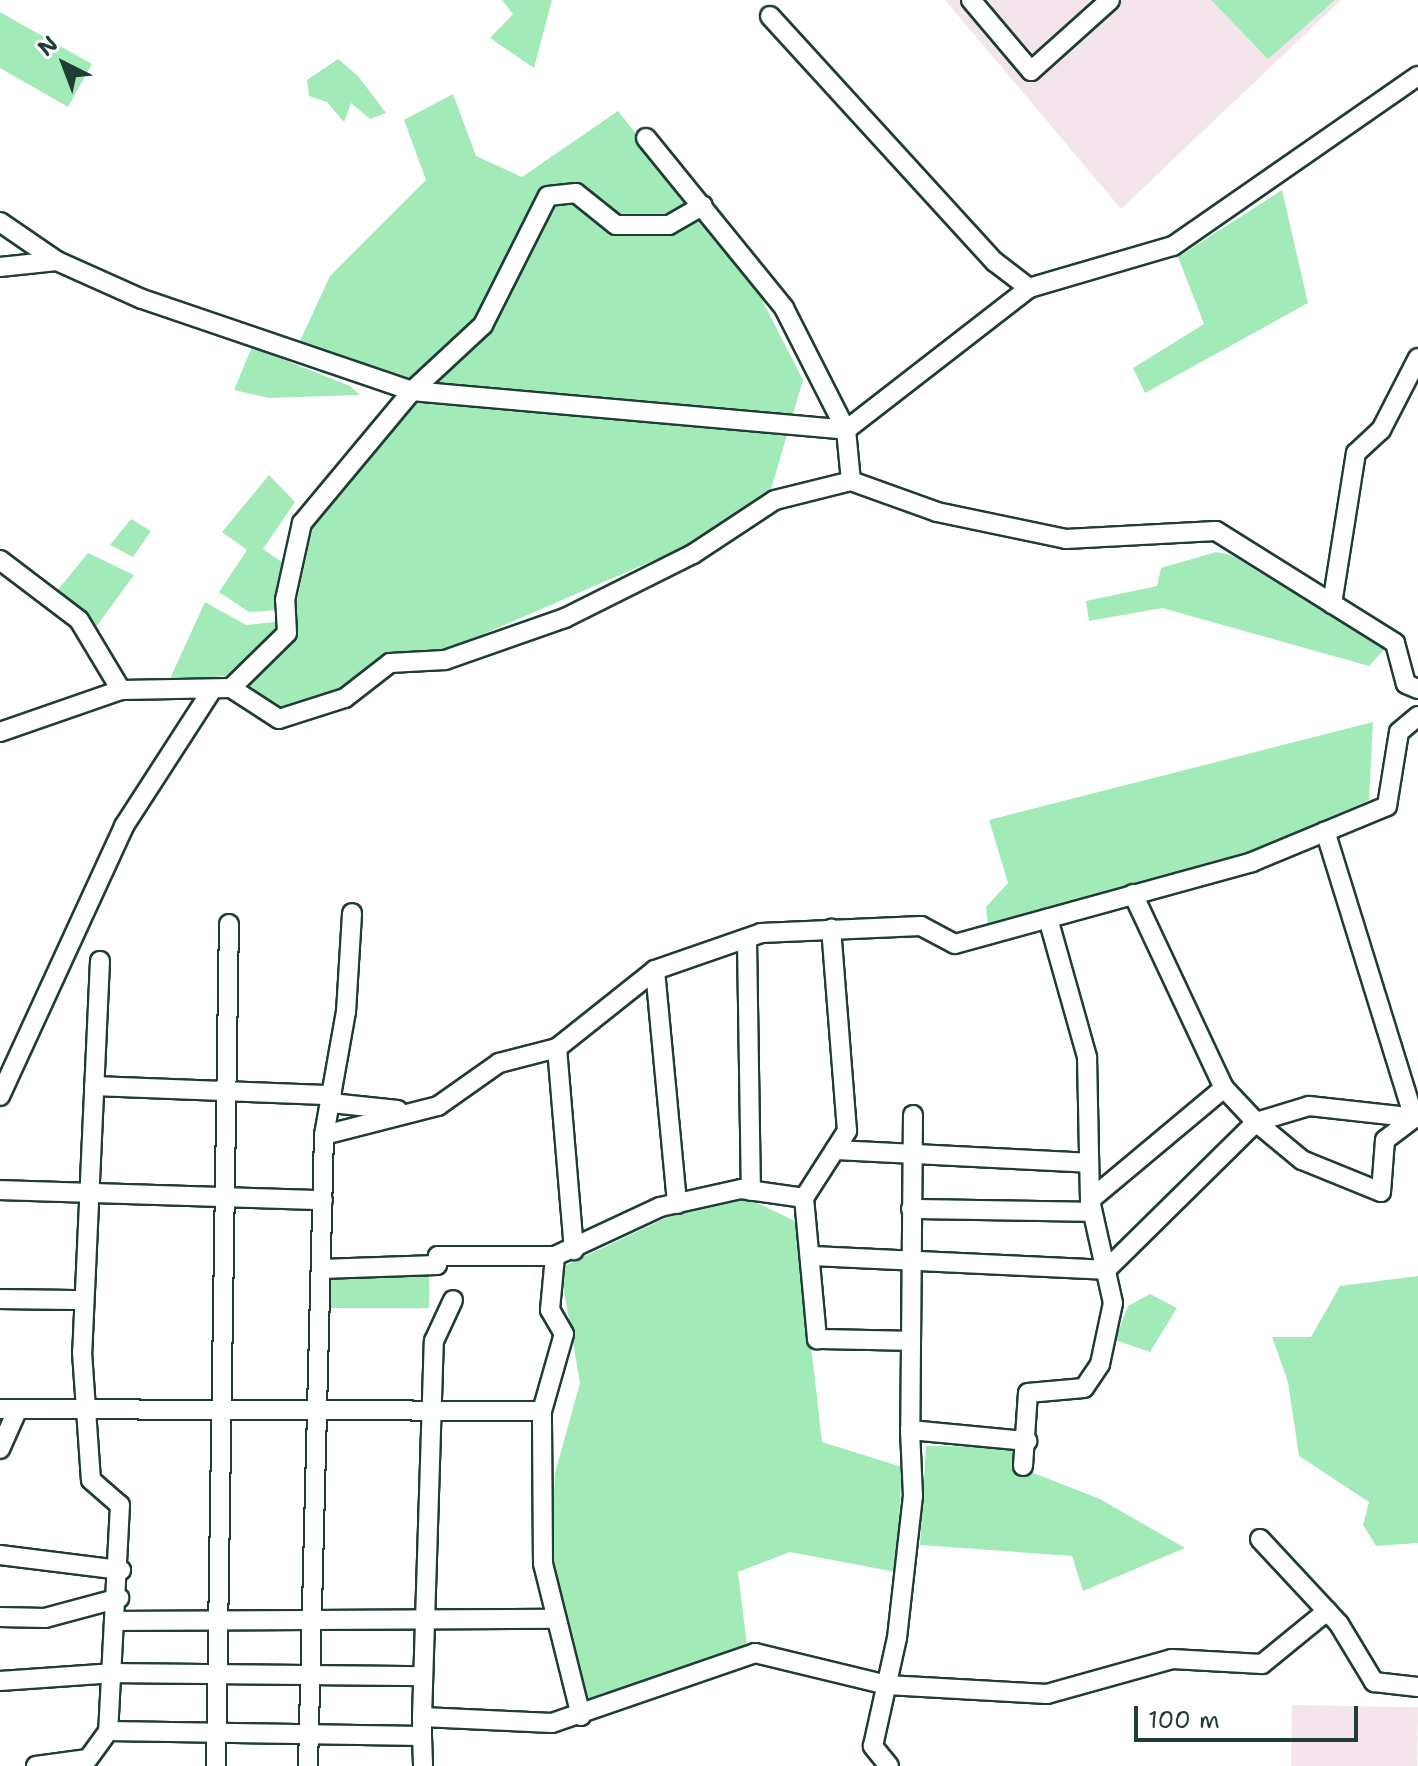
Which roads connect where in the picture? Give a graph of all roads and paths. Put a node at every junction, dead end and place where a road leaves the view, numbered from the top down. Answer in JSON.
{"nodes":[{"id":1,"x":971,"y":0,"type":"edge"},
{"id":2,"x":1110,"y":0,"type":"edge"},
{"id":3,"x":770,"y":16,"type":"dead end"},
{"id":4,"x":1418,"y":76,"type":"edge"},
{"id":5,"x":646,"y":138,"type":"dead end"},
{"id":6,"x":703,"y":205,"type":"junction"},
{"id":7,"x":0,"y":222,"type":"edge"},
{"id":8,"x":57,"y":261,"type":"junction"},
{"id":9,"x":0,"y":267,"type":"edge"},
{"id":10,"x":1029,"y":288,"type":"junction"},
{"id":11,"x":1418,"y":358,"type":"edge"},
{"id":12,"x":412,"y":391,"type":"junction"},
{"id":13,"x":846,"y":430,"type":"junction"},
{"id":14,"x":851,"y":481,"type":"junction"},
{"id":15,"x":0,"y":560,"type":"edge"},
{"id":16,"x":1332,"y":604,"type":"junction"},
{"id":17,"x":222,"y":689,"type":"junction"},
{"id":18,"x":1418,"y":689,"type":"edge"},
{"id":19,"x":121,"y":690,"type":"junction"},
{"id":20,"x":1418,"y":716,"type":"edge"},
{"id":21,"x":0,"y":732,"type":"edge"},
{"id":22,"x":1325,"y":831,"type":"junction"},
{"id":23,"x":1133,"y":894,"type":"junction"},
{"id":24,"x":352,"y":913,"type":"dead end"},
{"id":25,"x":1048,"y":918,"type":"junction"},
{"id":26,"x":229,"y":924,"type":"dead end"},
{"id":27,"x":831,"y":929,"type":"junction"},
{"id":28,"x":747,"y":941,"type":"junction"},
{"id":29,"x":100,"y":961,"type":"dead end"},
{"id":30,"x":655,"y":970,"type":"junction"},
{"id":31,"x":557,"y":1048,"type":"junction"},
{"id":32,"x":7,"y":1069,"type":"edge"},
{"id":33,"x":94,"y":1086,"type":"junction"},
{"id":34,"x":1224,"y":1088,"type":"junction"},
{"id":35,"x":225,"y":1090,"type":"junction"},
{"id":36,"x":0,"y":1096,"type":"edge"},
{"id":37,"x":331,"y":1099,"type":"junction"},
{"id":38,"x":409,"y":1112,"type":"junction"},
{"id":39,"x":913,"y":1115,"type":"dead end"},
{"id":40,"x":1416,"y":1118,"type":"edge"},
{"id":41,"x":1256,"y":1122,"type":"junction"},
{"id":42,"x":324,"y":1135,"type":"junction"},
{"id":43,"x":835,"y":1150,"type":"junction"},
{"id":44,"x":911,"y":1155,"type":"junction"},
{"id":45,"x":1089,"y":1163,"type":"junction"},
{"id":46,"x":0,"y":1190,"type":"edge"},
{"id":47,"x":751,"y":1191,"type":"junction"},
{"id":48,"x":89,"y":1195,"type":"junction"},
{"id":49,"x":804,"y":1198,"type":"junction"},
{"id":50,"x":323,"y":1200,"type":"junction"},
{"id":51,"x":221,"y":1201,"type":"junction"},
{"id":52,"x":677,"y":1204,"type":"junction"},
{"id":53,"x":1091,"y":1206,"type":"junction"},
{"id":54,"x":911,"y":1209,"type":"junction"},
{"id":55,"x":574,"y":1250,"type":"junction"},
{"id":56,"x":555,"y":1256,"type":"junction"},
{"id":57,"x":811,"y":1256,"type":"junction"},
{"id":58,"x":911,"y":1257,"type":"junction"},
{"id":59,"x":321,"y":1269,"type":"junction"},
{"id":60,"x":1106,"y":1270,"type":"junction"},
{"id":61,"x":0,"y":1299,"type":"edge"},
{"id":62,"x":84,"y":1300,"type":"junction"},
{"id":63,"x":453,"y":1300,"type":"dead end"},
{"id":64,"x":909,"y":1341,"type":"junction"},
{"id":65,"x":435,"y":1407,"type":"junction"},
{"id":66,"x":318,"y":1410,"type":"junction"},
{"id":67,"x":87,"y":1411,"type":"junction"},
{"id":68,"x":542,"y":1411,"type":"junction"},
{"id":69,"x":7,"y":1412,"type":"edge"},
{"id":70,"x":220,"y":1412,"type":"junction"},
{"id":71,"x":910,"y":1430,"type":"junction"},
{"id":72,"x":1027,"y":1441,"type":"junction"},
{"id":73,"x":0,"y":1449,"type":"edge"},
{"id":74,"x":1023,"y":1466,"type":"dead end"},
{"id":75,"x":1260,"y":1539,"type":"dead end"},
{"id":76,"x":0,"y":1555,"type":"edge"},
{"id":77,"x":121,"y":1570,"type":"junction"},
{"id":78,"x":119,"y":1598,"type":"junction"},
{"id":79,"x":1327,"y":1611,"type":"junction"},
{"id":80,"x":0,"y":1617,"type":"edge"},
{"id":81,"x":552,"y":1619,"type":"junction"},
{"id":82,"x":117,"y":1621,"type":"junction"},
{"id":83,"x":216,"y":1623,"type":"junction"},
{"id":84,"x":313,"y":1624,"type":"junction"},
{"id":85,"x":420,"y":1624,"type":"junction"},
{"id":86,"x":216,"y":1674,"type":"junction"},
{"id":87,"x":108,"y":1675,"type":"junction"},
{"id":88,"x":312,"y":1675,"type":"junction"},
{"id":89,"x":421,"y":1676,"type":"junction"},
{"id":90,"x":0,"y":1681,"type":"edge"},
{"id":91,"x":887,"y":1685,"type":"junction"},
{"id":92,"x":1418,"y":1687,"type":"edge"},
{"id":93,"x":581,"y":1716,"type":"junction"},
{"id":94,"x":422,"y":1726,"type":"junction"},
{"id":95,"x":108,"y":1731,"type":"junction"},
{"id":96,"x":307,"y":1731,"type":"junction"},
{"id":97,"x":217,"y":1733,"type":"junction"},
{"id":98,"x":25,"y":1766,"type":"edge"},
{"id":99,"x":36,"y":1766,"type":"edge"},
{"id":100,"x":216,"y":1766,"type":"edge"},
{"id":101,"x":308,"y":1766,"type":"edge"},
{"id":102,"x":423,"y":1766,"type":"edge"},
{"id":103,"x":889,"y":1766,"type":"edge"}],
"edges":[{"from":1,"to":2,"type":"street"},
{"from":3,"to":10,"type":"street"},
{"from":4,"to":10,"type":"street"},
{"from":5,"to":6,"type":"street"},
{"from":6,"to":12,"type":"street"},
{"from":6,"to":13,"type":"street"},
{"from":7,"to":8,"type":"street"},
{"from":8,"to":9,"type":"street"},
{"from":8,"to":12,"type":"street"},
{"from":10,"to":13,"type":"street"},
{"from":11,"to":16,"type":"street"},
{"from":12,"to":13,"type":"street"},
{"from":12,"to":17,"type":"street"},
{"from":13,"to":14,"type":"street"},
{"from":14,"to":16,"type":"street"},
{"from":14,"to":17,"type":"street"},
{"from":15,"to":19,"type":"street"},
{"from":16,"to":18,"type":"street"},
{"from":17,"to":19,"type":"street"},
{"from":17,"to":32,"type":"street"},
{"from":19,"to":21,"type":"street"},
{"from":20,"to":22,"type":"street"},
{"from":22,"to":23,"type":"street"},
{"from":22,"to":40,"type":"street"},
{"from":23,"to":25,"type":"street"},
{"from":23,"to":34,"type":"street"},
{"from":24,"to":37,"type":"street"},
{"from":25,"to":27,"type":"street"},
{"from":25,"to":45,"type":"street"},
{"from":26,"to":35,"type":"street"},
{"from":27,"to":28,"type":"street"},
{"from":27,"to":43,"type":"street"},
{"from":28,"to":30,"type":"street"},
{"from":28,"to":47,"type":"street"},
{"from":29,"to":33,"type":"street"},
{"from":30,"to":31,"type":"street"},
{"from":30,"to":52,"type":"street"},
{"from":31,"to":38,"type":"street"},
{"from":31,"to":55,"type":"street"},
{"from":32,"to":36,"type":"street"},
{"from":33,"to":35,"type":"street"},
{"from":33,"to":48,"type":"street"},
{"from":34,"to":41,"type":"street"},
{"from":34,"to":53,"type":"street"},
{"from":35,"to":37,"type":"street"},
{"from":35,"to":51,"type":"street"},
{"from":37,"to":38,"type":"street"},
{"from":37,"to":42,"type":"street"},
{"from":38,"to":42,"type":"street"},
{"from":39,"to":44,"type":"street"},
{"from":40,"to":41,"type":"street"},
{"from":40,"to":41,"type":"street"},
{"from":41,"to":60,"type":"street"},
{"from":42,"to":50,"type":"street"},
{"from":43,"to":44,"type":"street"},
{"from":43,"to":49,"type":"street"},
{"from":44,"to":45,"type":"street"},
{"from":44,"to":54,"type":"street"},
{"from":45,"to":53,"type":"street"},
{"from":46,"to":48,"type":"street"},
{"from":47,"to":49,"type":"street"},
{"from":47,"to":52,"type":"street"},
{"from":48,"to":51,"type":"street"},
{"from":48,"to":62,"type":"street"},
{"from":49,"to":57,"type":"street"},
{"from":50,"to":51,"type":"street"},
{"from":50,"to":59,"type":"street"},
{"from":51,"to":70,"type":"street"},
{"from":52,"to":55,"type":"street"},
{"from":53,"to":54,"type":"street"},
{"from":53,"to":60,"type":"street"},
{"from":54,"to":58,"type":"street"},
{"from":55,"to":56,"type":"street"},
{"from":56,"to":59,"type":"street"},
{"from":56,"to":68,"type":"street"},
{"from":57,"to":58,"type":"street"},
{"from":57,"to":64,"type":"street"},
{"from":58,"to":60,"type":"street"},
{"from":58,"to":64,"type":"street"},
{"from":59,"to":66,"type":"street"},
{"from":60,"to":72,"type":"street"},
{"from":61,"to":62,"type":"street"},
{"from":62,"to":67,"type":"street"},
{"from":63,"to":65,"type":"street"},
{"from":64,"to":71,"type":"street"},
{"from":65,"to":66,"type":"street"},
{"from":65,"to":68,"type":"street"},
{"from":65,"to":85,"type":"street"},
{"from":66,"to":70,"type":"street"},
{"from":66,"to":84,"type":"street"},
{"from":67,"to":69,"type":"street"},
{"from":67,"to":70,"type":"street"},
{"from":67,"to":77,"type":"street"},
{"from":68,"to":81,"type":"street"},
{"from":69,"to":73,"type":"street"},
{"from":70,"to":83,"type":"street"},
{"from":71,"to":72,"type":"street"},
{"from":71,"to":91,"type":"street"},
{"from":72,"to":74,"type":"street"},
{"from":75,"to":79,"type":"street"},
{"from":76,"to":77,"type":"street"},
{"from":77,"to":78,"type":"street"},
{"from":78,"to":80,"type":"street"},
{"from":78,"to":82,"type":"street"},
{"from":79,"to":91,"type":"street"},
{"from":79,"to":92,"type":"street"},
{"from":81,"to":85,"type":"street"},
{"from":81,"to":93,"type":"street"},
{"from":82,"to":83,"type":"street"},
{"from":82,"to":87,"type":"street"},
{"from":83,"to":84,"type":"street"},
{"from":83,"to":86,"type":"street"},
{"from":84,"to":85,"type":"street"},
{"from":84,"to":88,"type":"street"},
{"from":85,"to":89,"type":"street"},
{"from":86,"to":87,"type":"street"},
{"from":86,"to":88,"type":"street"},
{"from":86,"to":97,"type":"street"},
{"from":87,"to":90,"type":"street"},
{"from":87,"to":95,"type":"street"},
{"from":88,"to":89,"type":"street"},
{"from":88,"to":96,"type":"street"},
{"from":89,"to":94,"type":"street"},
{"from":91,"to":93,"type":"street"},
{"from":91,"to":103,"type":"street"},
{"from":93,"to":94,"type":"street"},
{"from":94,"to":96,"type":"street"},
{"from":94,"to":102,"type":"street"},
{"from":95,"to":97,"type":"street"},
{"from":95,"to":99,"type":"street"},
{"from":96,"to":97,"type":"street"},
{"from":96,"to":101,"type":"street"},
{"from":97,"to":100,"type":"street"},
{"from":98,"to":99,"type":"street"}]}
